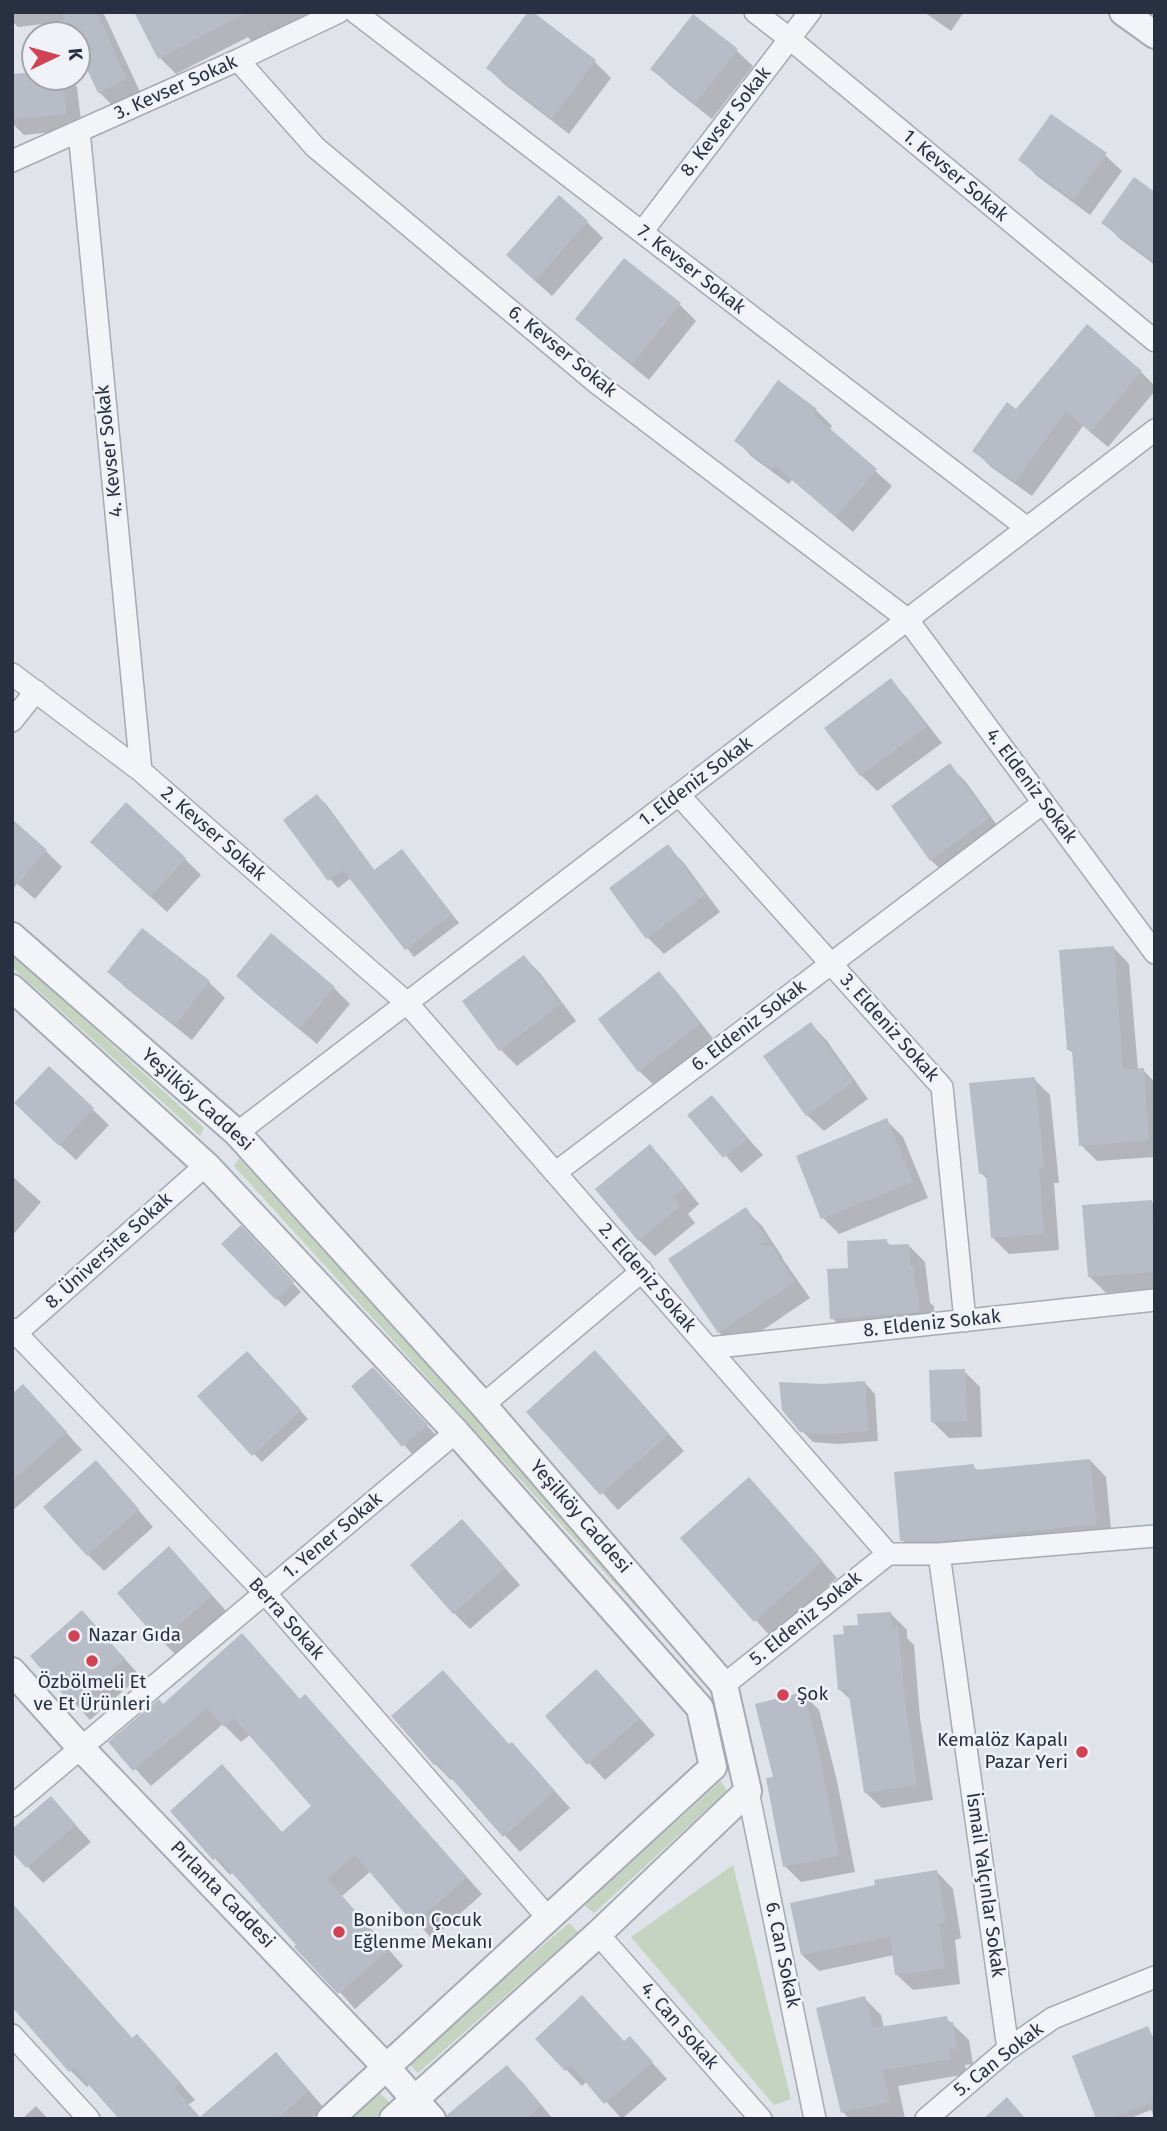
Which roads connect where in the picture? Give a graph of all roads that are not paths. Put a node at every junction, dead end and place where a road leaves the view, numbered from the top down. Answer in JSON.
{"nodes":[{"id":1,"x":338,"y":12,"type":"edge"},
{"id":2,"x":355,"y":12,"type":"edge"},
{"id":3,"x":755,"y":12,"type":"edge"},
{"id":4,"x":810,"y":12,"type":"edge"},
{"id":5,"x":1124,"y":12,"type":"edge"},
{"id":6,"x":1155,"y":35,"type":"edge"},
{"id":7,"x":790,"y":39,"type":"junction"},
{"id":8,"x":238,"y":60,"type":"junction"},
{"id":9,"x":79,"y":131,"type":"junction"},
{"id":10,"x":12,"y":161,"type":"edge"},
{"id":11,"x":642,"y":232,"type":"junction"},
{"id":12,"x":1155,"y":341,"type":"edge"},
{"id":13,"x":1155,"y":430,"type":"edge"},
{"id":14,"x":1027,"y":528,"type":"junction"},
{"id":15,"x":908,"y":619,"type":"junction"},
{"id":16,"x":14,"y":676,"type":"edge"},
{"id":17,"x":36,"y":691,"type":"junction"},
{"id":18,"x":12,"y":721,"type":"edge"},
{"id":19,"x":141,"y":771,"type":"junction"},
{"id":20,"x":679,"y":795,"type":"junction"},
{"id":21,"x":1044,"y":803,"type":"junction"},
{"id":22,"x":12,"y":936,"type":"edge"},
{"id":23,"x":1155,"y":953,"type":"edge"},
{"id":24,"x":830,"y":964,"type":"junction"},
{"id":25,"x":12,"y":988,"type":"edge"},
{"id":26,"x":407,"y":1003,"type":"junction"},
{"id":27,"x":237,"y":1133,"type":"junction"},
{"id":28,"x":206,"y":1165,"type":"junction"},
{"id":29,"x":555,"y":1173,"type":"junction"},
{"id":30,"x":642,"y":1271,"type":"junction"},
{"id":31,"x":1155,"y":1300,"type":"edge"},
{"id":32,"x":965,"y":1321,"type":"junction"},
{"id":33,"x":14,"y":1333,"type":"edge"},
{"id":34,"x":708,"y":1348,"type":"junction"},
{"id":35,"x":483,"y":1405,"type":"junction"},
{"id":36,"x":456,"y":1433,"type":"junction"},
{"id":37,"x":1155,"y":1536,"type":"edge"},
{"id":38,"x":888,"y":1554,"type":"junction"},
{"id":39,"x":939,"y":1554,"type":"junction"},
{"id":40,"x":265,"y":1593,"type":"junction"},
{"id":41,"x":12,"y":1671,"type":"edge"},
{"id":42,"x":724,"y":1685,"type":"junction"},
{"id":43,"x":700,"y":1708,"type":"junction"},
{"id":44,"x":81,"y":1748,"type":"junction"},
{"id":45,"x":713,"y":1767,"type":"junction"},
{"id":46,"x":748,"y":1791,"type":"junction"},
{"id":47,"x":12,"y":1806,"type":"edge"},
{"id":48,"x":568,"y":1900,"type":"junction"},
{"id":49,"x":549,"y":1919,"type":"junction"},
{"id":50,"x":597,"y":1934,"type":"junction"},
{"id":51,"x":1155,"y":1977,"type":"edge"},
{"id":52,"x":12,"y":2035,"type":"edge"},
{"id":53,"x":1008,"y":2049,"type":"junction"},
{"id":54,"x":386,"y":2067,"type":"junction"},
{"id":55,"x":423,"y":2109,"type":"edge"},
{"id":56,"x":89,"y":2119,"type":"edge"},
{"id":57,"x":330,"y":2119,"type":"edge"},
{"id":58,"x":393,"y":2119,"type":"edge"},
{"id":59,"x":761,"y":2119,"type":"edge"},
{"id":60,"x":815,"y":2119,"type":"edge"},
{"id":61,"x":926,"y":2119,"type":"edge"}],
"edges":[{"from":1,"to":8,"type":"street","name":"3. Kevser Sokak"},
{"from":2,"to":11,"type":"street","name":"7. Kevser Sokak"},
{"from":3,"to":7,"type":"street","name":"1. Kevser Sokak"},
{"from":4,"to":7,"type":"street","name":"8. Kevser Sokak"},
{"from":5,"to":6,"type":"street"},
{"from":7,"to":11,"type":"street","name":"8. Kevser Sokak"},
{"from":7,"to":12,"type":"street","name":"1. Kevser Sokak"},
{"from":8,"to":9,"type":"street","name":"3. Kevser Sokak"},
{"from":8,"to":15,"type":"street","name":"6. Kevser Sokak"},
{"from":9,"to":10,"type":"street","name":"3. Kevser Sokak"},
{"from":9,"to":19,"type":"street","name":"4. Kevser Sokak"},
{"from":11,"to":14,"type":"street","name":"7. Kevser Sokak"},
{"from":13,"to":14,"type":"street","name":"1. Eldeniz Sokak"},
{"from":14,"to":15,"type":"street","name":"1. Eldeniz Sokak"},
{"from":15,"to":20,"type":"street","name":"1. Eldeniz Sokak"},
{"from":15,"to":21,"type":"street","name":"4. Eldeniz Sokak"},
{"from":16,"to":17,"type":"street","name":"2. Kevser Sokak"},
{"from":17,"to":18,"type":"street"},
{"from":17,"to":19,"type":"street","name":"2. Kevser Sokak"},
{"from":19,"to":26,"type":"street","name":"2. Kevser Sokak"},
{"from":20,"to":24,"type":"street","name":"3. Eldeniz Sokak"},
{"from":20,"to":26,"type":"street","name":"1. Eldeniz Sokak"},
{"from":21,"to":23,"type":"street","name":"4. Eldeniz Sokak"},
{"from":21,"to":24,"type":"street","name":"6. Eldeniz Sokak"},
{"from":22,"to":27,"type":"street","name":"Yeşilköy Caddesi"},
{"from":24,"to":29,"type":"street","name":"6. Eldeniz Sokak"},
{"from":24,"to":32,"type":"street","name":"3. Eldeniz Sokak"},
{"from":25,"to":28,"type":"street","name":"Yeşilköy Caddesi"},
{"from":26,"to":27,"type":"street","name":"1. Eldeniz Sokak"},
{"from":26,"to":29,"type":"street","name":"2. Eldeniz Sokak"},
{"from":27,"to":28,"type":"street"},
{"from":27,"to":35,"type":"street","name":"Yeşilköy Caddesi"},
{"from":28,"to":33,"type":"street","name":"8. Üniversite Sokak"},
{"from":28,"to":36,"type":"street","name":"Yeşilköy Caddesi"},
{"from":29,"to":30,"type":"street","name":"2. Eldeniz Sokak"},
{"from":30,"to":34,"type":"street","name":"2. Eldeniz Sokak"},
{"from":30,"to":35,"type":"street"},
{"from":31,"to":32,"type":"street","name":"8. Eldeniz Sokak"},
{"from":32,"to":34,"type":"street","name":"8. Eldeniz Sokak"},
{"from":33,"to":40,"type":"street","name":"Berra Sokak"},
{"from":34,"to":38,"type":"street","name":"2. Eldeniz Sokak"},
{"from":35,"to":42,"type":"street","name":"Yeşilköy Caddesi"},
{"from":36,"to":40,"type":"street","name":"1. Yener Sokak"},
{"from":36,"to":43,"type":"street","name":"Yeşilköy Caddesi"},
{"from":37,"to":39,"type":"street"},
{"from":38,"to":39,"type":"street"},
{"from":38,"to":42,"type":"street","name":"5. Eldeniz Sokak"},
{"from":39,"to":53,"type":"street","name":"İsmail Yalçınlar Sokak"},
{"from":40,"to":44,"type":"street","name":"1. Yener Sokak"},
{"from":40,"to":49,"type":"street","name":"Berra Sokak"},
{"from":41,"to":44,"type":"street","name":"Pırlanta Caddesi"},
{"from":42,"to":43,"type":"street"},
{"from":42,"to":46,"type":"street","name":"Yeşilköy Caddesi"},
{"from":43,"to":45,"type":"street","name":"Yeşilköy Caddesi"},
{"from":44,"to":47,"type":"street","name":"1. Yener Sokak"},
{"from":44,"to":54,"type":"street","name":"Pırlanta Caddesi"},
{"from":45,"to":46,"type":"street"},
{"from":45,"to":48,"type":"street"},
{"from":46,"to":50,"type":"street"},
{"from":46,"to":60,"type":"street","name":"6. Can Sokak"},
{"from":48,"to":49,"type":"street"},
{"from":48,"to":50,"type":"street"},
{"from":49,"to":54,"type":"street"},
{"from":50,"to":55,"type":"street"},
{"from":50,"to":59,"type":"street","name":"4. Can Sokak"},
{"from":51,"to":53,"type":"street","name":"5. Can Sokak"},
{"from":52,"to":56,"type":"street"},
{"from":53,"to":61,"type":"street","name":"5. Can Sokak"},
{"from":54,"to":55,"type":"street","name":"Pırlanta Caddesi"},
{"from":54,"to":57,"type":"street"},
{"from":55,"to":58,"type":"street"}]}
